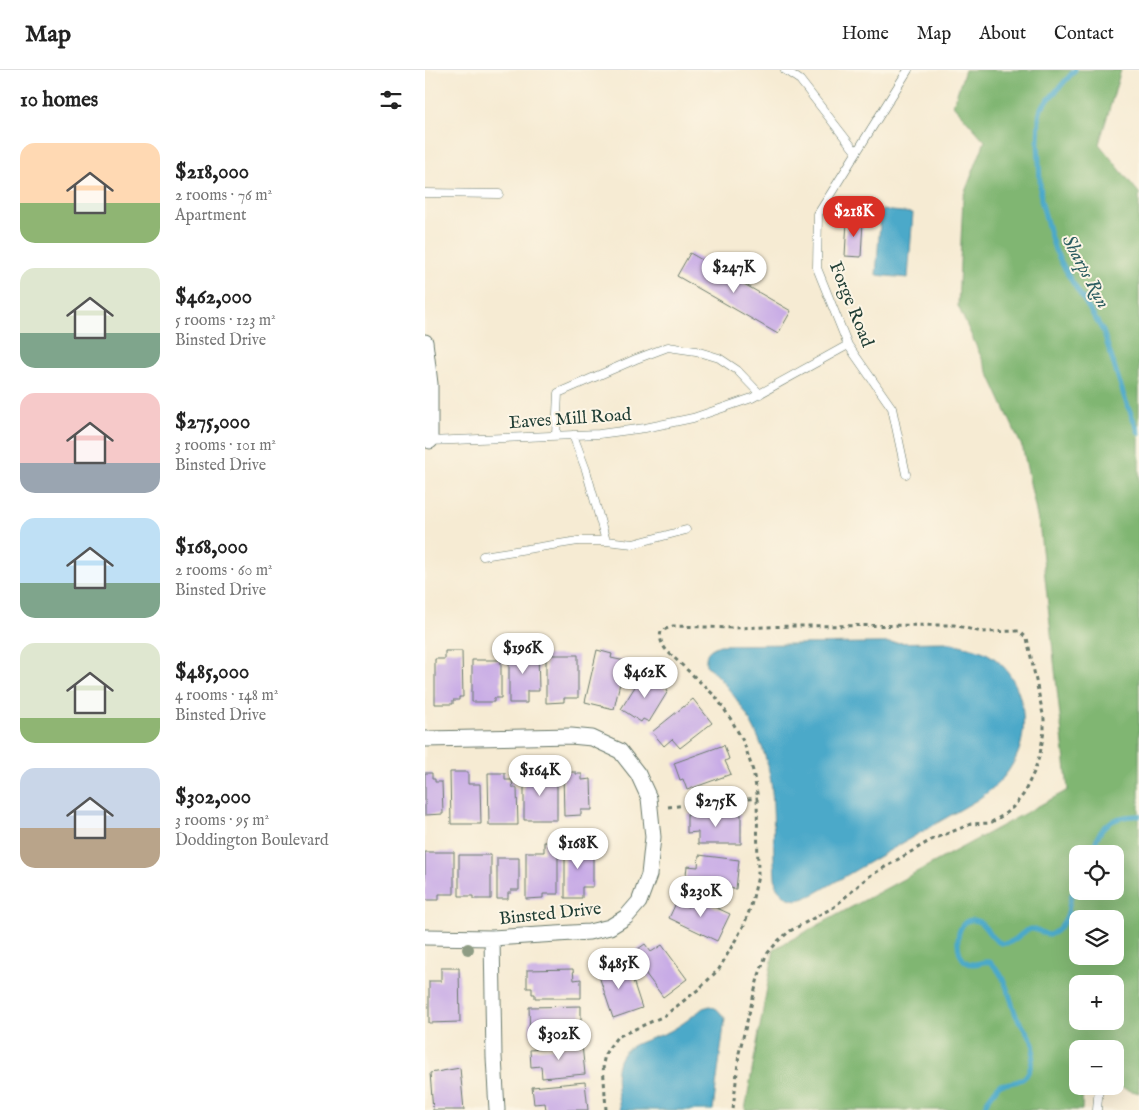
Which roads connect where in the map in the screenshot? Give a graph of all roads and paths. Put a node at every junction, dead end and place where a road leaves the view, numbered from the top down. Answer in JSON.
{"nodes":[{"id":1,"x":785,"y":70,"type":"edge"},
{"id":2,"x":908,"y":70,"type":"edge"},
{"id":3,"x":857,"y":152,"type":"junction"},
{"id":4,"x":425,"y":193,"type":"edge"},
{"id":5,"x":499,"y":194,"type":"dead end"},
{"id":6,"x":425,"y":342,"type":"edge"},
{"id":7,"x":848,"y":345,"type":"junction"},
{"id":8,"x":760,"y":394,"type":"junction"},
{"id":9,"x":556,"y":435,"type":"junction"},
{"id":10,"x":573,"y":435,"type":"junction"},
{"id":11,"x":427,"y":441,"type":"edge"},
{"id":12,"x":906,"y":474,"type":"dead end"},
{"id":13,"x":686,"y":530,"type":"dead end"},
{"id":14,"x":606,"y":541,"type":"junction"},
{"id":15,"x":483,"y":556,"type":"dead end"},
{"id":16,"x":425,"y":739,"type":"edge"},
{"id":17,"x":757,"y":798,"type":"junction"},
{"id":18,"x":668,"y":807,"type":"dead end"},
{"id":19,"x":425,"y":937,"type":"edge"},
{"id":20,"x":492,"y":938,"type":"junction"},
{"id":21,"x":1098,"y":1095,"type":"edge"},
{"id":22,"x":497,"y":1110,"type":"edge"},
{"id":23,"x":606,"y":1110,"type":"edge"},
{"id":24,"x":733,"y":1110,"type":"edge"},
{"id":25,"x":1097,"y":1110,"type":"edge"}],
"edges":[{"from":1,"to":3,"type":"lane"},
{"from":2,"to":3,"type":"lane","name":"Forge Road"},
{"from":3,"to":7,"type":"lane","name":"Forge Road"},
{"from":4,"to":5,"type":"lane"},
{"from":6,"to":11,"type":"street"},
{"from":7,"to":8,"type":"lane","name":"Eaves Mill Road"},
{"from":7,"to":12,"type":"lane","name":"Forge Road"},
{"from":8,"to":9,"type":"lane"},
{"from":8,"to":10,"type":"lane","name":"Eaves Mill Road"},
{"from":9,"to":10,"type":"lane","name":"Eaves Mill Road"},
{"from":9,"to":11,"type":"lane","name":"Eaves Mill Road"},
{"from":10,"to":14,"type":"lane"},
{"from":13,"to":14,"type":"lane"},
{"from":14,"to":15,"type":"lane"},
{"from":16,"to":20,"type":"street","name":"Binsted Drive"},
{"from":17,"to":18,"type":"path"},
{"from":17,"to":23,"type":"path"},
{"from":17,"to":24,"type":"path"},
{"from":19,"to":20,"type":"street","name":"Binsted Drive"},
{"from":20,"to":22,"type":"street"},
{"from":21,"to":25,"type":"lane"}]}
